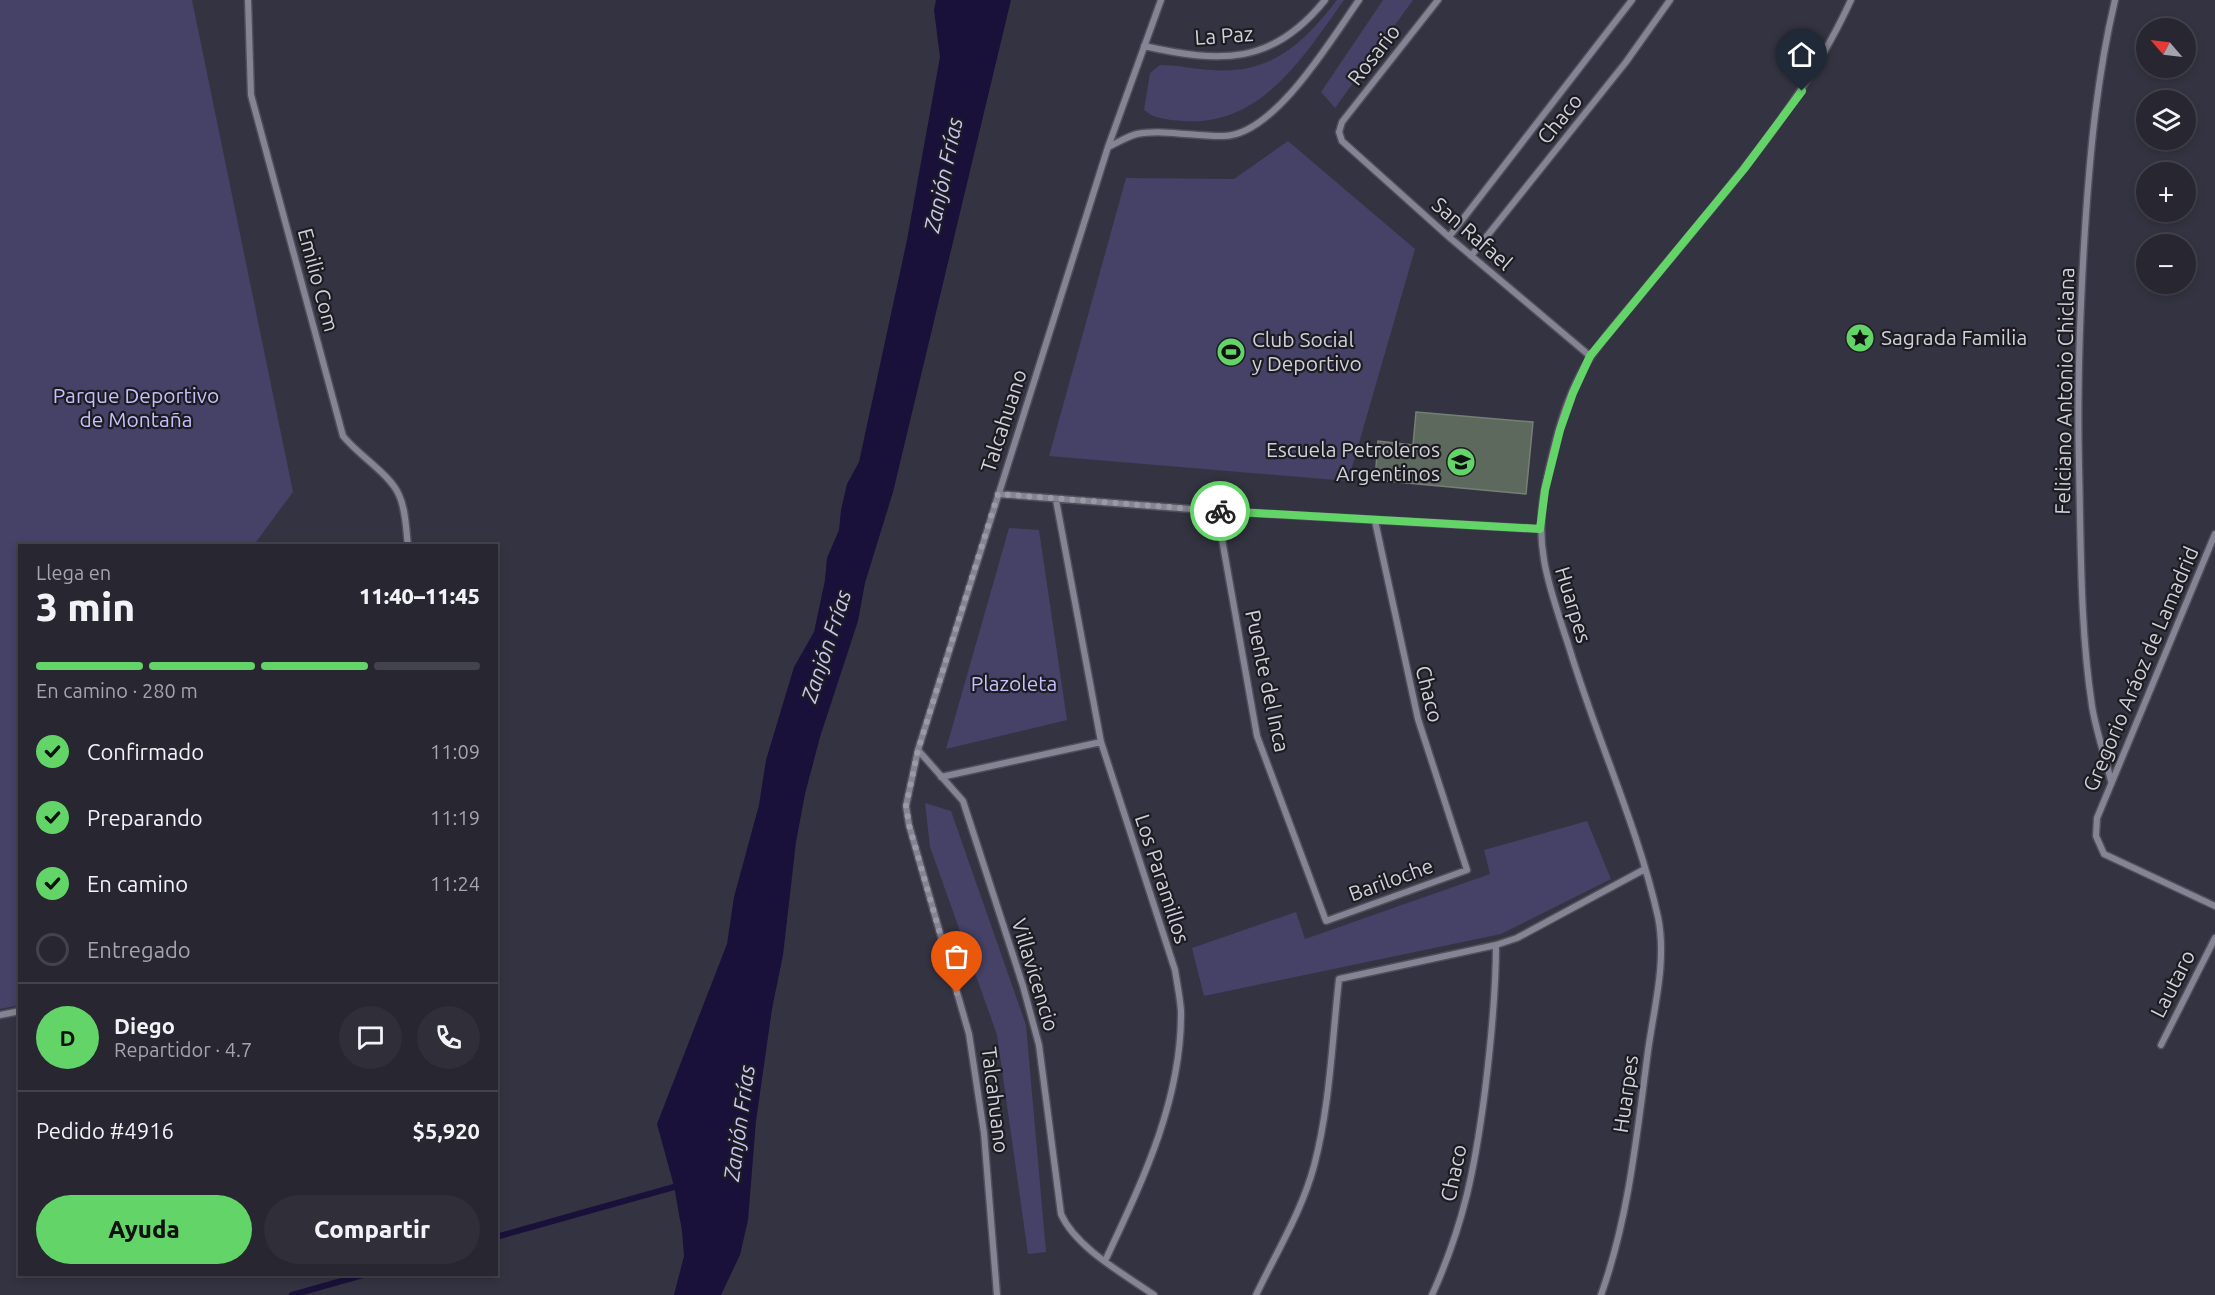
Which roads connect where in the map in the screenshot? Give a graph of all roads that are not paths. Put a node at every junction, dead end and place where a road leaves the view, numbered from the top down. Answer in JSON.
{"nodes":[{"id":1,"x":248,"y":0,"type":"edge"},
{"id":2,"x":1161,"y":0,"type":"edge"},
{"id":3,"x":1326,"y":0,"type":"edge"},
{"id":4,"x":1359,"y":0,"type":"edge"},
{"id":5,"x":1438,"y":0,"type":"edge"},
{"id":6,"x":1632,"y":0,"type":"edge"},
{"id":7,"x":1670,"y":0,"type":"edge"},
{"id":8,"x":1851,"y":0,"type":"edge"},
{"id":9,"x":2115,"y":0,"type":"edge"},
{"id":10,"x":1144,"y":46,"type":"junction"},
{"id":11,"x":1339,"y":132,"type":"joint"},
{"id":12,"x":1108,"y":147,"type":"junction"},
{"id":13,"x":1449,"y":237,"type":"junction"},
{"id":14,"x":1472,"y":256,"type":"junction"},
{"id":15,"x":1590,"y":356,"type":"junction"},
{"id":16,"x":998,"y":494,"type":"junction"},
{"id":17,"x":1056,"y":500,"type":"junction"},
{"id":18,"x":1216,"y":511,"type":"junction"},
{"id":19,"x":1375,"y":521,"type":"junction"},
{"id":20,"x":1540,"y":529,"type":"junction"},
{"id":21,"x":2215,"y":534,"type":"edge"},
{"id":22,"x":408,"y":544,"type":"edge"},
{"id":23,"x":1101,"y":742,"type":"junction"},
{"id":24,"x":918,"y":750,"type":"junction"},
{"id":25,"x":941,"y":777,"type":"junction"},
{"id":26,"x":2111,"y":781,"type":"junction"},
{"id":27,"x":1645,"y":868,"type":"junction"},
{"id":28,"x":1467,"y":870,"type":"joint"},
{"id":29,"x":2215,"y":906,"type":"edge"},
{"id":30,"x":1326,"y":921,"type":"joint"},
{"id":31,"x":2215,"y":938,"type":"edge"},
{"id":32,"x":1496,"y":945,"type":"junction"},
{"id":33,"x":18,"y":1011,"type":"edge"},
{"id":34,"x":0,"y":1015,"type":"edge"},
{"id":35,"x":2161,"y":1045,"type":"dead end"},
{"id":36,"x":1105,"y":1261,"type":"junction"},
{"id":37,"x":997,"y":1295,"type":"edge"},
{"id":38,"x":1154,"y":1295,"type":"edge"},
{"id":39,"x":1256,"y":1295,"type":"edge"},
{"id":40,"x":1432,"y":1295,"type":"edge"},
{"id":41,"x":1601,"y":1295,"type":"edge"}],
"edges":[{"from":1,"to":22,"type":"street","name":"Emilio Com"},
{"from":2,"to":10,"type":"street","name":"Talcahuano"},
{"from":3,"to":10,"type":"street","name":"La Paz"},
{"from":4,"to":12,"type":"street"},
{"from":5,"to":11,"type":"street","name":"Rosario"},
{"from":6,"to":13,"type":"street","name":"Chaco"},
{"from":7,"to":14,"type":"street","name":"Chaco"},
{"from":8,"to":15,"type":"street","name":"Huarpes"},
{"from":9,"to":26,"type":"street","name":"Feliciano Antonio Chiclana"},
{"from":10,"to":12,"type":"street","name":"Talcahuano"},
{"from":11,"to":13,"type":"street","name":"San Rafael"},
{"from":12,"to":16,"type":"street","name":"Talcahuano"},
{"from":13,"to":14,"type":"street","name":"San Rafael"},
{"from":14,"to":15,"type":"street","name":"San Rafael"},
{"from":15,"to":20,"type":"street","name":"Huarpes"},
{"from":16,"to":17,"type":"street"},
{"from":16,"to":24,"type":"street","name":"Talcahuano"},
{"from":17,"to":18,"type":"street"},
{"from":17,"to":23,"type":"street","name":"Los Paramillos"},
{"from":18,"to":19,"type":"street"},
{"from":18,"to":30,"type":"street","name":"Puente del Inca"},
{"from":19,"to":20,"type":"street"},
{"from":19,"to":28,"type":"street","name":"Chaco"},
{"from":20,"to":27,"type":"street","name":"Huarpes"},
{"from":21,"to":26,"type":"street","name":"Gregorio Aráoz de Lamadrid"},
{"from":23,"to":25,"type":"street"},
{"from":23,"to":36,"type":"street","name":"Los Paramillos"},
{"from":24,"to":25,"type":"street","name":"Villavicencio"},
{"from":24,"to":37,"type":"street","name":"Talcahuano"},
{"from":25,"to":36,"type":"street","name":"Villavicencio"},
{"from":26,"to":29,"type":"street","name":"Gregorio Aráoz de Lamadrid"},
{"from":27,"to":32,"type":"street"},
{"from":27,"to":41,"type":"street","name":"Huarpes"},
{"from":28,"to":30,"type":"street","name":"Bariloche"},
{"from":31,"to":35,"type":"street","name":"Lautaro"},
{"from":32,"to":39,"type":"street"},
{"from":32,"to":40,"type":"street","name":"Chaco"},
{"from":33,"to":34,"type":"street"},
{"from":36,"to":38,"type":"street"}]}
